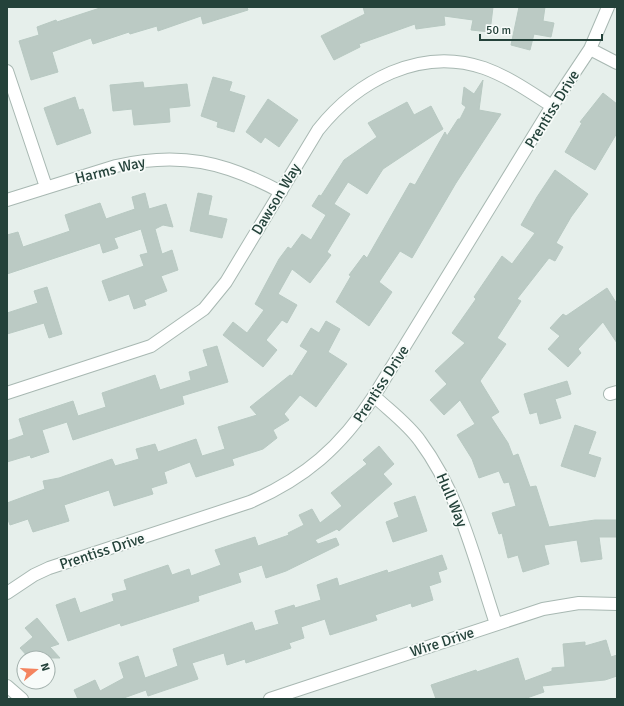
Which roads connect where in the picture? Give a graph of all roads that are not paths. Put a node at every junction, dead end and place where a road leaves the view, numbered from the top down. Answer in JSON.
{"nodes":[{"id":1,"x":608,"y":7,"type":"edge"},
{"id":2,"x":590,"y":49,"type":"junction"},
{"id":3,"x":617,"y":63,"type":"edge"},
{"id":4,"x":7,"y":71,"type":"edge"},
{"id":5,"x":552,"y":106,"type":"junction"},
{"id":6,"x":46,"y":187,"type":"junction"},
{"id":7,"x":281,"y":192,"type":"junction"},
{"id":8,"x":7,"y":200,"type":"edge"},
{"id":9,"x":7,"y":393,"type":"edge"},
{"id":10,"x":374,"y":396,"type":"junction"},
{"id":11,"x":7,"y":593,"type":"edge"},
{"id":12,"x":617,"y":604,"type":"edge"},
{"id":13,"x":496,"y":624,"type":"junction"},
{"id":14,"x":7,"y":686,"type":"edge"},
{"id":15,"x":22,"y":699,"type":"edge"},
{"id":16,"x":270,"y":699,"type":"edge"}],
"edges":[{"from":1,"to":2,"type":"street","name":"Prentiss Drive"},
{"from":2,"to":3,"type":"street"},
{"from":2,"to":5,"type":"street","name":"Prentiss Drive"},
{"from":4,"to":6,"type":"street"},
{"from":5,"to":7,"type":"street","name":"Dawson Way"},
{"from":5,"to":10,"type":"street","name":"Prentiss Drive"},
{"from":6,"to":7,"type":"street","name":"Harms Way"},
{"from":6,"to":8,"type":"street","name":"Harms Way"},
{"from":7,"to":9,"type":"street","name":"Dawson Way"},
{"from":10,"to":11,"type":"street","name":"Prentiss Drive"},
{"from":10,"to":13,"type":"street","name":"Hull Way"},
{"from":12,"to":13,"type":"street","name":"Wire Drive"},
{"from":13,"to":16,"type":"street","name":"Wire Drive"},
{"from":14,"to":15,"type":"street"}]}
